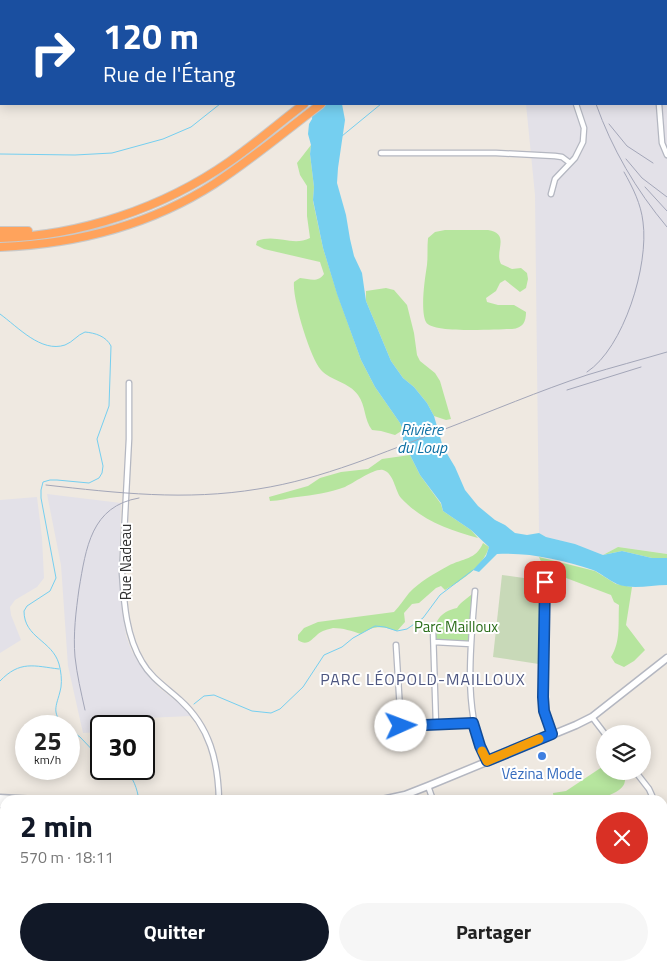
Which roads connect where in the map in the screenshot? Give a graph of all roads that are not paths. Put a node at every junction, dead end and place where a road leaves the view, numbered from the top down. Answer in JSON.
{"nodes":[{"id":1,"x":303,"y":105,"type":"edge"},
{"id":2,"x":320,"y":105,"type":"edge"},
{"id":3,"x":576,"y":105,"type":"edge"},
{"id":4,"x":659,"y":105,"type":"edge"},
{"id":5,"x":381,"y":152,"type":"dead end"},
{"id":6,"x":667,"y":155,"type":"edge"},
{"id":7,"x":570,"y":163,"type":"junction"},
{"id":8,"x":179,"y":191,"type":"junction"},
{"id":9,"x":551,"y":194,"type":"dead end"},
{"id":10,"x":123,"y":226,"type":"junction"},
{"id":11,"x":0,"y":231,"type":"edge"},
{"id":12,"x":0,"y":238,"type":"edge"},
{"id":13,"x":0,"y":247,"type":"edge"},
{"id":14,"x":0,"y":251,"type":"edge"},
{"id":15,"x":129,"y":383,"type":"dead end"},
{"id":16,"x":545,"y":582,"type":"dead end"},
{"id":17,"x":475,"y":591,"type":"dead end"},
{"id":18,"x":433,"y":630,"type":"dead end"},
{"id":19,"x":434,"y":642,"type":"junction"},
{"id":20,"x":396,"y":644,"type":"dead end"},
{"id":21,"x":471,"y":644,"type":"junction"},
{"id":22,"x":667,"y":658,"type":"edge"},
{"id":23,"x":592,"y":717,"type":"junction"},
{"id":24,"x":473,"y":723,"type":"junction"},
{"id":25,"x":436,"y":725,"type":"junction"},
{"id":26,"x":598,"y":725,"type":"edge"},
{"id":27,"x":401,"y":726,"type":"junction"},
{"id":28,"x":389,"y":727,"type":"dead end"},
{"id":29,"x":552,"y":734,"type":"junction"},
{"id":30,"x":487,"y":761,"type":"junction"},
{"id":31,"x":642,"y":780,"type":"edge"},
{"id":32,"x":428,"y":786,"type":"junction"},
{"id":33,"x":219,"y":795,"type":"edge"},
{"id":34,"x":405,"y":795,"type":"edge"},
{"id":35,"x":431,"y":795,"type":"edge"},
{"id":36,"x":652,"y":795,"type":"edge"},
{"id":37,"x":444,"y":971,"type":"edge"},
{"id":38,"x":454,"y":971,"type":"edge"},
{"id":39,"x":458,"y":971,"type":"edge"}],
"edges":[{"from":1,"to":8,"type":"highway"},
{"from":2,"to":10,"type":"highway"},
{"from":3,"to":7,"type":"street"},
{"from":4,"to":6,"type":"street"},
{"from":5,"to":7,"type":"street"},
{"from":7,"to":9,"type":"street"},
{"from":8,"to":11,"type":"highway"},
{"from":8,"to":12,"type":"highway"},
{"from":10,"to":13,"type":"highway"},
{"from":10,"to":14,"type":"highway"},
{"from":15,"to":33,"type":"street","name":"Rue Nadeau"},
{"from":16,"to":29,"type":"street"},
{"from":17,"to":21,"type":"street"},
{"from":18,"to":19,"type":"street"},
{"from":19,"to":21,"type":"street"},
{"from":19,"to":25,"type":"street"},
{"from":20,"to":27,"type":"street"},
{"from":21,"to":24,"type":"street"},
{"from":22,"to":23,"type":"main road"},
{"from":23,"to":26,"type":"street"},
{"from":23,"to":29,"type":"main road"},
{"from":24,"to":25,"type":"street"},
{"from":24,"to":30,"type":"street"},
{"from":25,"to":27,"type":"street"},
{"from":27,"to":28,"type":"street"},
{"from":29,"to":30,"type":"main road"},
{"from":30,"to":32,"type":"main road"},
{"from":31,"to":36,"type":"street"},
{"from":32,"to":34,"type":"main road"},
{"from":32,"to":35,"type":"street"},
{"from":37,"to":38,"type":"street"},
{"from":38,"to":39,"type":"street"}]}
